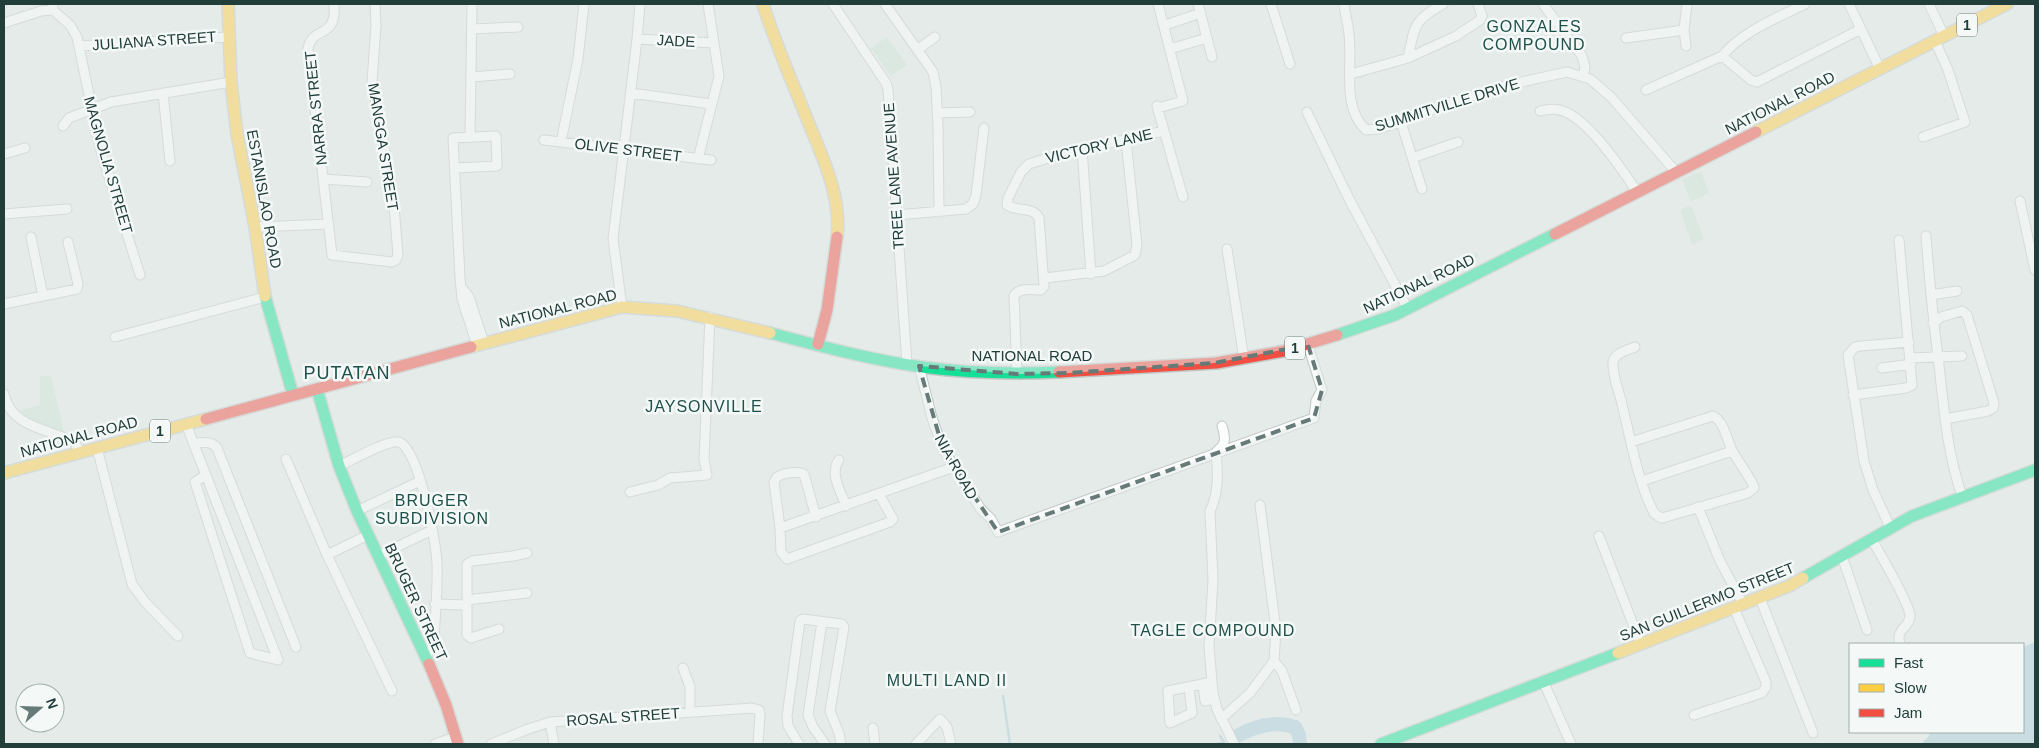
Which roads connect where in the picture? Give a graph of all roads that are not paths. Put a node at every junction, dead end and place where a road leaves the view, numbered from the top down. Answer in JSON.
{"nodes":[{"id":1,"x":228,"y":4,"type":"edge"},
{"id":2,"x":334,"y":4,"type":"edge"},
{"id":3,"x":375,"y":4,"type":"edge"},
{"id":4,"x":472,"y":4,"type":"edge"},
{"id":5,"x":584,"y":4,"type":"edge"},
{"id":6,"x":640,"y":4,"type":"edge"},
{"id":7,"x":708,"y":4,"type":"edge"},
{"id":8,"x":763,"y":4,"type":"edge"},
{"id":9,"x":833,"y":4,"type":"edge"},
{"id":10,"x":885,"y":4,"type":"edge"},
{"id":11,"x":1158,"y":4,"type":"edge"},
{"id":12,"x":1198,"y":4,"type":"edge"},
{"id":13,"x":1271,"y":4,"type":"edge"},
{"id":14,"x":1344,"y":4,"type":"edge"},
{"id":15,"x":1444,"y":4,"type":"edge"},
{"id":16,"x":1478,"y":4,"type":"edge"},
{"id":17,"x":1543,"y":4,"type":"edge"},
{"id":18,"x":1687,"y":4,"type":"edge"},
{"id":19,"x":1805,"y":4,"type":"edge"},
{"id":20,"x":1850,"y":4,"type":"edge"},
{"id":21,"x":1929,"y":4,"type":"edge"},
{"id":22,"x":2007,"y":4,"type":"edge"},
{"id":23,"x":53,"y":7,"type":"edge"},
{"id":24,"x":1200,"y":13,"type":"junction"},
{"id":25,"x":4,"y":22,"type":"edge"},
{"id":26,"x":1168,"y":24,"type":"dead end"},
{"id":27,"x":518,"y":27,"type":"dead end"},
{"id":28,"x":472,"y":28,"type":"junction"},
{"id":29,"x":1861,"y":28,"type":"junction"},
{"id":30,"x":1684,"y":30,"type":"junction"},
{"id":31,"x":228,"y":37,"type":"junction"},
{"id":32,"x":935,"y":37,"type":"dead end"},
{"id":33,"x":1207,"y":38,"type":"junction"},
{"id":34,"x":1626,"y":38,"type":"dead end"},
{"id":35,"x":637,"y":39,"type":"junction"},
{"id":36,"x":1939,"y":39,"type":"junction"},
{"id":37,"x":714,"y":44,"type":"junction"},
{"id":38,"x":80,"y":46,"type":"junction"},
{"id":39,"x":1686,"y":46,"type":"dead end"},
{"id":40,"x":1173,"y":48,"type":"dead end"},
{"id":41,"x":917,"y":50,"type":"junction"},
{"id":42,"x":1722,"y":56,"type":"junction"},
{"id":43,"x":1212,"y":57,"type":"dead end"},
{"id":44,"x":1408,"y":58,"type":"junction"},
{"id":45,"x":1290,"y":64,"type":"dead end"},
{"id":46,"x":1880,"y":69,"type":"junction"},
{"id":47,"x":510,"y":74,"type":"dead end"},
{"id":48,"x":1351,"y":74,"type":"junction"},
{"id":49,"x":471,"y":77,"type":"junction"},
{"id":50,"x":1583,"y":77,"type":"junction"},
{"id":51,"x":231,"y":82,"type":"junction"},
{"id":52,"x":1646,"y":90,"type":"dead end"},
{"id":53,"x":163,"y":93,"type":"junction"},
{"id":54,"x":630,"y":93,"type":"junction"},
{"id":55,"x":711,"y":104,"type":"junction"},
{"id":56,"x":90,"y":109,"type":"junction"},
{"id":57,"x":1540,"y":111,"type":"dead end"},
{"id":58,"x":970,"y":112,"type":"dead end"},
{"id":59,"x":1307,"y":112,"type":"dead end"},
{"id":60,"x":937,"y":113,"type":"junction"},
{"id":61,"x":1401,"y":122,"type":"junction"},
{"id":62,"x":63,"y":126,"type":"dead end"},
{"id":63,"x":984,"y":128,"type":"dead end"},
{"id":64,"x":1164,"y":131,"type":"junction"},
{"id":65,"x":470,"y":137,"type":"junction"},
{"id":66,"x":1923,"y":137,"type":"dead end"},
{"id":67,"x":544,"y":140,"type":"dead end"},
{"id":68,"x":1126,"y":140,"type":"junction"},
{"id":69,"x":561,"y":142,"type":"junction"},
{"id":70,"x":1458,"y":142,"type":"dead end"},
{"id":71,"x":25,"y":148,"type":"dead end"},
{"id":72,"x":1082,"y":149,"type":"junction"},
{"id":73,"x":624,"y":151,"type":"junction"},
{"id":74,"x":4,"y":154,"type":"edge"},
{"id":75,"x":1412,"y":158,"type":"junction"},
{"id":76,"x":698,"y":159,"type":"junction"},
{"id":77,"x":170,"y":160,"type":"dead end"},
{"id":78,"x":711,"y":160,"type":"dead end"},
{"id":79,"x":455,"y":168,"type":"junction"},
{"id":80,"x":1676,"y":172,"type":"junction"},
{"id":81,"x":324,"y":179,"type":"junction"},
{"id":82,"x":367,"y":182,"type":"dead end"},
{"id":83,"x":1422,"y":189,"type":"dead end"},
{"id":84,"x":1638,"y":192,"type":"junction"},
{"id":85,"x":1183,"y":197,"type":"dead end"},
{"id":86,"x":2020,"y":202,"type":"dead end"},
{"id":87,"x":67,"y":209,"type":"dead end"},
{"id":88,"x":938,"y":212,"type":"junction"},
{"id":89,"x":4,"y":214,"type":"edge"},
{"id":90,"x":897,"y":214,"type":"junction"},
{"id":91,"x":329,"y":224,"type":"junction"},
{"id":92,"x":255,"y":227,"type":"junction"},
{"id":93,"x":1926,"y":236,"type":"dead end"},
{"id":94,"x":31,"y":237,"type":"dead end"},
{"id":95,"x":1899,"y":240,"type":"dead end"},
{"id":96,"x":68,"y":242,"type":"dead end"},
{"id":97,"x":1227,"y":249,"type":"dead end"},
{"id":98,"x":332,"y":255,"type":"joint"},
{"id":99,"x":2035,"y":270,"type":"edge"},
{"id":100,"x":1091,"y":274,"type":"junction"},
{"id":101,"x":140,"y":275,"type":"dead end"},
{"id":102,"x":1044,"y":278,"type":"junction"},
{"id":103,"x":1957,"y":291,"type":"dead end"},
{"id":104,"x":1930,"y":295,"type":"junction"},
{"id":105,"x":44,"y":296,"type":"junction"},
{"id":106,"x":265,"y":297,"type":"junction"},
{"id":107,"x":4,"y":304,"type":"edge"},
{"id":108,"x":622,"y":307,"type":"junction"},
{"id":109,"x":1408,"y":309,"type":"junction"},
{"id":110,"x":710,"y":317,"type":"junction"},
{"id":111,"x":1933,"y":323,"type":"junction"},
{"id":112,"x":115,"y":337,"type":"dead end"},
{"id":113,"x":1909,"y":342,"type":"junction"},
{"id":114,"x":480,"y":344,"type":"junction"},
{"id":115,"x":818,"y":344,"type":"junction"},
{"id":116,"x":1308,"y":345,"type":"junction"},
{"id":117,"x":1635,"y":347,"type":"dead end"},
{"id":118,"x":1962,"y":356,"type":"dead end"},
{"id":119,"x":1938,"y":357,"type":"junction"},
{"id":120,"x":1244,"y":359,"type":"junction"},
{"id":121,"x":1910,"y":361,"type":"junction"},
{"id":122,"x":907,"y":364,"type":"junction"},
{"id":123,"x":920,"y":366,"type":"junction"},
{"id":124,"x":1882,"y":368,"type":"dead end"},
{"id":125,"x":1017,"y":374,"type":"junction"},
{"id":126,"x":317,"y":389,"type":"junction"},
{"id":127,"x":4,"y":394,"type":"edge"},
{"id":128,"x":293,"y":395,"type":"junction"},
{"id":129,"x":1853,"y":395,"type":"junction"},
{"id":130,"x":1945,"y":419,"type":"junction"},
{"id":131,"x":186,"y":424,"type":"junction"},
{"id":132,"x":1222,"y":426,"type":"dead end"},
{"id":133,"x":1631,"y":442,"type":"junction"},
{"id":134,"x":195,"y":443,"type":"junction"},
{"id":135,"x":97,"y":448,"type":"junction"},
{"id":136,"x":1732,"y":451,"type":"junction"},
{"id":137,"x":80,"y":452,"type":"junction"},
{"id":138,"x":1216,"y":452,"type":"junction"},
{"id":139,"x":286,"y":459,"type":"dead end"},
{"id":140,"x":839,"y":460,"type":"dead end"},
{"id":141,"x":339,"y":466,"type":"junction"},
{"id":142,"x":954,"y":467,"type":"junction"},
{"id":143,"x":2035,"y":470,"type":"edge"},
{"id":144,"x":4,"y":473,"type":"edge"},
{"id":145,"x":206,"y":475,"type":"junction"},
{"id":146,"x":420,"y":481,"type":"junction"},
{"id":147,"x":1642,"y":481,"type":"junction"},
{"id":148,"x":630,"y":492,"type":"dead end"},
{"id":149,"x":879,"y":494,"type":"junction"},
{"id":150,"x":1962,"y":496,"type":"junction"},
{"id":151,"x":1260,"y":504,"type":"dead end"},
{"id":152,"x":846,"y":506,"type":"junction"},
{"id":153,"x":1698,"y":507,"type":"junction"},
{"id":154,"x":357,"y":511,"type":"junction"},
{"id":155,"x":816,"y":516,"type":"junction"},
{"id":156,"x":1890,"y":526,"type":"junction"},
{"id":157,"x":780,"y":528,"type":"junction"},
{"id":158,"x":432,"y":530,"type":"junction"},
{"id":159,"x":368,"y":535,"type":"junction"},
{"id":160,"x":1599,"y":536,"type":"dead end"},
{"id":161,"x":1871,"y":538,"type":"junction"},
{"id":162,"x":527,"y":552,"type":"dead end"},
{"id":163,"x":327,"y":555,"type":"junction"},
{"id":164,"x":378,"y":556,"type":"junction"},
{"id":165,"x":1842,"y":556,"type":"junction"},
{"id":166,"x":527,"y":593,"type":"dead end"},
{"id":167,"x":1760,"y":598,"type":"junction"},
{"id":168,"x":467,"y":602,"type":"junction"},
{"id":169,"x":435,"y":604,"type":"junction"},
{"id":170,"x":1738,"y":606,"type":"junction"},
{"id":171,"x":822,"y":622,"type":"junction"},
{"id":172,"x":499,"y":629,"type":"dead end"},
{"id":173,"x":1867,"y":630,"type":"dead end"},
{"id":174,"x":178,"y":636,"type":"dead end"},
{"id":175,"x":1900,"y":643,"type":"edge"},
{"id":176,"x":1641,"y":645,"type":"junction"},
{"id":177,"x":296,"y":647,"type":"dead end"},
{"id":178,"x":425,"y":655,"type":"junction"},
{"id":179,"x":1274,"y":661,"type":"junction"},
{"id":180,"x":683,"y":668,"type":"dead end"},
{"id":181,"x":1212,"y":682,"type":"junction"},
{"id":182,"x":1544,"y":683,"type":"junction"},
{"id":183,"x":1202,"y":684,"type":"junction"},
{"id":184,"x":1189,"y":687,"type":"dead end"},
{"id":185,"x":392,"y":691,"type":"dead end"},
{"id":186,"x":1214,"y":699,"type":"junction"},
{"id":187,"x":1296,"y":710,"type":"dead end"},
{"id":188,"x":690,"y":712,"type":"junction"},
{"id":189,"x":1694,"y":714,"type":"dead end"},
{"id":190,"x":1221,"y":719,"type":"junction"},
{"id":191,"x":550,"y":722,"type":"junction"},
{"id":192,"x":873,"y":728,"type":"dead end"},
{"id":193,"x":1813,"y":733,"type":"dead end"},
{"id":194,"x":452,"y":740,"type":"edge"},
{"id":195,"x":435,"y":744,"type":"edge"},
{"id":196,"x":491,"y":744,"type":"edge"},
{"id":197,"x":554,"y":744,"type":"edge"},
{"id":198,"x":758,"y":744,"type":"edge"},
{"id":199,"x":799,"y":744,"type":"edge"},
{"id":200,"x":825,"y":744,"type":"edge"},
{"id":201,"x":841,"y":744,"type":"edge"},
{"id":202,"x":875,"y":744,"type":"edge"},
{"id":203,"x":916,"y":744,"type":"edge"},
{"id":204,"x":951,"y":744,"type":"edge"},
{"id":205,"x":1234,"y":744,"type":"edge"},
{"id":206,"x":1381,"y":744,"type":"edge"},
{"id":207,"x":1571,"y":744,"type":"edge"}],
"edges":[{"from":1,"to":31,"type":"main road","name":"ESTANISLAO ROAD"},
{"from":2,"to":81,"type":"street","name":"NARRA STREET"},
{"from":3,"to":98,"type":"street","name":"MANGGA STREET"},
{"from":4,"to":28,"type":"street"},
{"from":5,"to":69,"type":"street"},
{"from":6,"to":35,"type":"street"},
{"from":7,"to":37,"type":"street"},
{"from":8,"to":115,"type":"main road"},
{"from":9,"to":90,"type":"street","name":"TREE LANE AVENUE"},
{"from":10,"to":41,"type":"street"},
{"from":11,"to":64,"type":"street"},
{"from":12,"to":24,"type":"street"},
{"from":13,"to":45,"type":"street"},
{"from":14,"to":48,"type":"street","name":"SUMMITVILLE DRIVE"},
{"from":15,"to":44,"type":"street"},
{"from":16,"to":44,"type":"street"},
{"from":17,"to":50,"type":"street"},
{"from":18,"to":30,"type":"street"},
{"from":19,"to":42,"type":"street"},
{"from":20,"to":29,"type":"street"},
{"from":21,"to":36,"type":"street"},
{"from":22,"to":36,"type":"main road","name":"NATIONAL ROAD","number":"1"},
{"from":23,"to":25,"type":"street"},
{"from":23,"to":38,"type":"street","name":"MAGNOLIA STREET"},
{"from":24,"to":26,"type":"street"},
{"from":24,"to":33,"type":"street"},
{"from":27,"to":28,"type":"street"},
{"from":28,"to":49,"type":"street"},
{"from":29,"to":42,"type":"street"},
{"from":29,"to":46,"type":"street"},
{"from":30,"to":34,"type":"street"},
{"from":30,"to":39,"type":"street"},
{"from":31,"to":38,"type":"street","name":"JULIANA STREET"},
{"from":31,"to":51,"type":"main road","name":"ESTANISLAO ROAD"},
{"from":32,"to":41,"type":"street"},
{"from":33,"to":40,"type":"street"},
{"from":33,"to":43,"type":"street"},
{"from":35,"to":37,"type":"street","name":"JADE"},
{"from":35,"to":54,"type":"street"},
{"from":36,"to":46,"type":"main road","name":"NATIONAL ROAD","number":"1"},
{"from":36,"to":66,"type":"street"},
{"from":37,"to":55,"type":"street"},
{"from":38,"to":56,"type":"street","name":"MAGNOLIA STREET"},
{"from":41,"to":60,"type":"street"},
{"from":42,"to":52,"type":"street"},
{"from":44,"to":48,"type":"street"},
{"from":46,"to":80,"type":"main road","name":"NATIONAL ROAD","number":"1"},
{"from":47,"to":49,"type":"street"},
{"from":48,"to":61,"type":"street","name":"SUMMITVILLE DRIVE"},
{"from":49,"to":65,"type":"street"},
{"from":50,"to":61,"type":"street","name":"SUMMITVILLE DRIVE"},
{"from":50,"to":80,"type":"street","name":"SUMMITVILLE DRIVE"},
{"from":51,"to":53,"type":"street"},
{"from":51,"to":92,"type":"main road","name":"ESTANISLAO ROAD"},
{"from":53,"to":56,"type":"street"},
{"from":53,"to":77,"type":"street"},
{"from":54,"to":55,"type":"street"},
{"from":54,"to":73,"type":"street"},
{"from":55,"to":76,"type":"street"},
{"from":56,"to":62,"type":"street"},
{"from":56,"to":101,"type":"street","name":"MAGNOLIA STREET"},
{"from":57,"to":84,"type":"street"},
{"from":58,"to":60,"type":"street"},
{"from":59,"to":109,"type":"street"},
{"from":60,"to":88,"type":"street"},
{"from":61,"to":75,"type":"street"},
{"from":63,"to":88,"type":"street"},
{"from":64,"to":68,"type":"street","name":"VICTORY LANE"},
{"from":64,"to":85,"type":"street"},
{"from":65,"to":79,"type":"street"},
{"from":65,"to":79,"type":"street"},
{"from":67,"to":69,"type":"street","name":"OLIVE STREET"},
{"from":68,"to":72,"type":"street","name":"VICTORY LANE"},
{"from":68,"to":100,"type":"street"},
{"from":69,"to":73,"type":"street","name":"OLIVE STREET"},
{"from":70,"to":75,"type":"street"},
{"from":71,"to":74,"type":"street"},
{"from":72,"to":100,"type":"street"},
{"from":72,"to":102,"type":"street","name":"VICTORY LANE"},
{"from":73,"to":76,"type":"street","name":"OLIVE STREET"},
{"from":73,"to":108,"type":"street"},
{"from":75,"to":83,"type":"street"},
{"from":76,"to":78,"type":"street","name":"OLIVE STREET"},
{"from":79,"to":114,"type":"street"},
{"from":80,"to":84,"type":"main road","name":"NATIONAL ROAD","number":"1"},
{"from":81,"to":82,"type":"street"},
{"from":81,"to":91,"type":"street","name":"NARRA STREET"},
{"from":84,"to":109,"type":"main road","name":"NATIONAL ROAD","number":"1"},
{"from":86,"to":99,"type":"street"},
{"from":87,"to":89,"type":"street"},
{"from":88,"to":90,"type":"street"},
{"from":90,"to":122,"type":"street","name":"TREE LANE AVENUE"},
{"from":91,"to":92,"type":"street"},
{"from":91,"to":98,"type":"street","name":"NARRA STREET"},
{"from":92,"to":106,"type":"main road","name":"ESTANISLAO ROAD"},
{"from":93,"to":104,"type":"street"},
{"from":94,"to":105,"type":"street"},
{"from":95,"to":113,"type":"street"},
{"from":96,"to":105,"type":"street"},
{"from":97,"to":120,"type":"street"},
{"from":100,"to":102,"type":"street"},
{"from":102,"to":125,"type":"street"},
{"from":103,"to":104,"type":"street"},
{"from":104,"to":111,"type":"street"},
{"from":105,"to":107,"type":"street"},
{"from":106,"to":112,"type":"street"},
{"from":106,"to":128,"type":"main road","name":"ESTANISLAO ROAD"},
{"from":108,"to":110,"type":"main road","name":"NATIONAL ROAD","number":"1"},
{"from":108,"to":114,"type":"main road","name":"NATIONAL ROAD","number":"1"},
{"from":109,"to":116,"type":"main road","name":"NATIONAL ROAD","number":"1"},
{"from":110,"to":115,"type":"main road","name":"NATIONAL ROAD","number":"1"},
{"from":110,"to":148,"type":"street"},
{"from":111,"to":119,"type":"street"},
{"from":111,"to":130,"type":"street"},
{"from":113,"to":121,"type":"street"},
{"from":113,"to":129,"type":"street"},
{"from":114,"to":126,"type":"main road","name":"NATIONAL ROAD","number":"1"},
{"from":115,"to":122,"type":"main road","name":"NATIONAL ROAD","number":"1"},
{"from":116,"to":120,"type":"main road","name":"NATIONAL ROAD","number":"1"},
{"from":116,"to":138,"type":"street"},
{"from":117,"to":133,"type":"street"},
{"from":118,"to":119,"type":"street"},
{"from":119,"to":121,"type":"street"},
{"from":119,"to":130,"type":"street"},
{"from":120,"to":125,"type":"main road","name":"NATIONAL ROAD","number":"1"},
{"from":121,"to":124,"type":"street"},
{"from":121,"to":129,"type":"street"},
{"from":122,"to":123,"type":"main road","name":"NATIONAL ROAD","number":"1"},
{"from":123,"to":125,"type":"main road","name":"NATIONAL ROAD","number":"1"},
{"from":123,"to":142,"type":"street","name":"NIA ROAD"},
{"from":126,"to":128,"type":"main road","name":"NATIONAL ROAD","number":"1"},
{"from":126,"to":141,"type":"main road","name":"BRUGER STREET"},
{"from":127,"to":137,"type":"street"},
{"from":128,"to":131,"type":"main road","name":"NATIONAL ROAD","number":"1"},
{"from":129,"to":156,"type":"street"},
{"from":130,"to":150,"type":"street"},
{"from":131,"to":134,"type":"street"},
{"from":131,"to":135,"type":"main road","name":"NATIONAL ROAD","number":"1"},
{"from":132,"to":138,"type":"street"},
{"from":133,"to":136,"type":"street"},
{"from":133,"to":147,"type":"street"},
{"from":134,"to":145,"type":"street"},
{"from":134,"to":177,"type":"street"},
{"from":135,"to":137,"type":"main road","name":"NATIONAL ROAD","number":"1"},
{"from":135,"to":174,"type":"street"},
{"from":136,"to":147,"type":"street"},
{"from":136,"to":153,"type":"street"},
{"from":137,"to":144,"type":"main road","name":"NATIONAL ROAD","number":"1"},
{"from":138,"to":142,"type":"street","name":"NIA ROAD"},
{"from":138,"to":181,"type":"street"},
{"from":139,"to":163,"type":"street"},
{"from":140,"to":152,"type":"street"},
{"from":141,"to":146,"type":"street"},
{"from":141,"to":154,"type":"main road","name":"BRUGER STREET"},
{"from":142,"to":149,"type":"street"},
{"from":143,"to":150,"type":"main road","name":"SAN GUILLERMO STREET"},
{"from":145,"to":145,"type":"street"},
{"from":146,"to":154,"type":"street"},
{"from":146,"to":158,"type":"street"},
{"from":147,"to":153,"type":"street"},
{"from":149,"to":152,"type":"street"},
{"from":149,"to":157,"type":"street"},
{"from":150,"to":156,"type":"main road","name":"SAN GUILLERMO STREET"},
{"from":151,"to":179,"type":"street"},
{"from":152,"to":155,"type":"street"},
{"from":153,"to":170,"type":"street"},
{"from":154,"to":159,"type":"main road","name":"BRUGER STREET"},
{"from":155,"to":157,"type":"street"},
{"from":155,"to":157,"type":"street"},
{"from":156,"to":161,"type":"main road","name":"SAN GUILLERMO STREET"},
{"from":158,"to":164,"type":"street"},
{"from":158,"to":169,"type":"street"},
{"from":159,"to":163,"type":"street"},
{"from":159,"to":164,"type":"main road","name":"BRUGER STREET"},
{"from":160,"to":176,"type":"street"},
{"from":161,"to":165,"type":"main road","name":"SAN GUILLERMO STREET"},
{"from":161,"to":175,"type":"street"},
{"from":162,"to":168,"type":"street"},
{"from":163,"to":185,"type":"street"},
{"from":164,"to":178,"type":"main road","name":"BRUGER STREET"},
{"from":165,"to":167,"type":"main road","name":"SAN GUILLERMO STREET"},
{"from":165,"to":173,"type":"street"},
{"from":166,"to":168,"type":"street"},
{"from":167,"to":170,"type":"main road","name":"SAN GUILLERMO STREET"},
{"from":167,"to":193,"type":"street"},
{"from":168,"to":169,"type":"street"},
{"from":168,"to":172,"type":"street"},
{"from":169,"to":178,"type":"street"},
{"from":170,"to":176,"type":"main road","name":"SAN GUILLERMO STREET"},
{"from":170,"to":189,"type":"street"},
{"from":171,"to":199,"type":"street"},
{"from":171,"to":200,"type":"street"},
{"from":171,"to":201,"type":"street"},
{"from":176,"to":182,"type":"main road","name":"SAN GUILLERMO STREET"},
{"from":178,"to":194,"type":"main road","name":"BRUGER STREET"},
{"from":179,"to":187,"type":"street"},
{"from":179,"to":190,"type":"street"},
{"from":180,"to":188,"type":"street"},
{"from":181,"to":183,"type":"street"},
{"from":181,"to":186,"type":"street"},
{"from":182,"to":206,"type":"main road","name":"SAN GUILLERMO STREET"},
{"from":182,"to":207,"type":"street"},
{"from":183,"to":184,"type":"street"},
{"from":183,"to":186,"type":"street"},
{"from":186,"to":190,"type":"street"},
{"from":188,"to":191,"type":"street","name":"ROSAL STREET"},
{"from":188,"to":198,"type":"street","name":"ROSAL STREET"},
{"from":190,"to":205,"type":"street"},
{"from":191,"to":196,"type":"street","name":"ROSAL STREET"},
{"from":191,"to":197,"type":"street"},
{"from":192,"to":202,"type":"street"},
{"from":194,"to":195,"type":"street"},
{"from":203,"to":204,"type":"street"}]}
